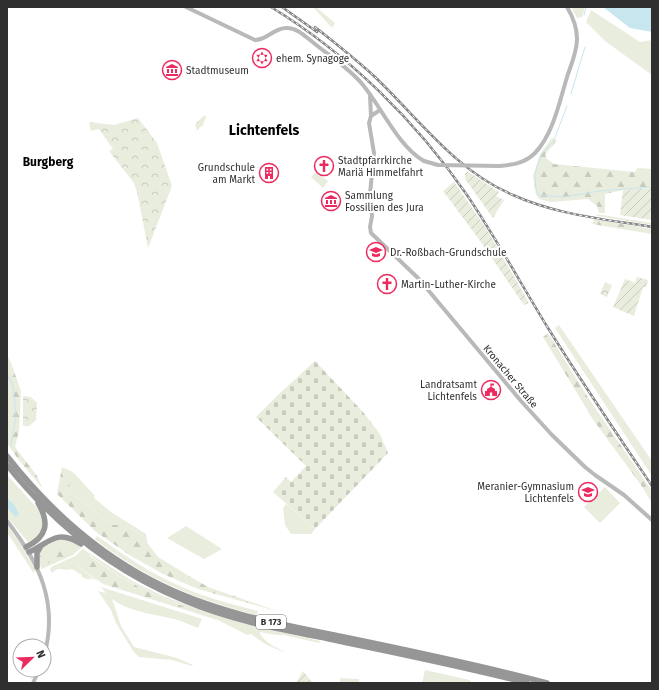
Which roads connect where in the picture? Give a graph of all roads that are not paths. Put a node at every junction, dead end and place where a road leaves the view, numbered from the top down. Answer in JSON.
{"nodes":[{"id":1,"x":186,"y":7,"type":"edge"},
{"id":2,"x":567,"y":7,"type":"edge"},
{"id":3,"x":369,"y":93,"type":"junction"},
{"id":4,"x":380,"y":110,"type":"junction"},
{"id":5,"x":371,"y":116,"type":"junction"},
{"id":6,"x":7,"y":451,"type":"edge"},
{"id":7,"x":7,"y":456,"type":"edge"},
{"id":8,"x":7,"y":465,"type":"edge"},
{"id":9,"x":14,"y":466,"type":"junction"},
{"id":10,"x":33,"y":495,"type":"junction"},
{"id":11,"x":652,"y":520,"type":"edge"},
{"id":12,"x":7,"y":521,"type":"edge"},
{"id":13,"x":42,"y":545,"type":"junction"},
{"id":14,"x":27,"y":550,"type":"junction"},
{"id":15,"x":102,"y":556,"type":"junction"},
{"id":16,"x":37,"y":567,"type":"junction"},
{"id":17,"x":47,"y":638,"type":"edge"},
{"id":18,"x":526,"y":683,"type":"edge"},
{"id":19,"x":547,"y":683,"type":"edge"}],
"edges":[{"from":1,"to":3,"type":"street"},
{"from":2,"to":4,"type":"street","bridge":true},
{"from":3,"to":4,"type":"street"},
{"from":3,"to":5,"type":"street"},
{"from":4,"to":5,"type":"street"},
{"from":5,"to":11,"type":"street","name":"Kronacher Straße"},
{"from":6,"to":9,"type":"highway"},
{"from":7,"to":9,"type":"highway","number":"B 173"},
{"from":8,"to":10,"type":"highway","number":"B 173"},
{"from":9,"to":19,"type":"highway","number":"B 173"},
{"from":10,"to":14,"type":"highway"},
{"from":10,"to":15,"type":"highway","number":"B 173"},
{"from":12,"to":14,"type":"street"},
{"from":13,"to":14,"type":"highway"},
{"from":13,"to":15,"type":"highway"},
{"from":13,"to":16,"type":"highway"},
{"from":14,"to":16,"type":"street"},
{"from":15,"to":18,"type":"highway","number":"B 173"},
{"from":16,"to":17,"type":"street"}]}
